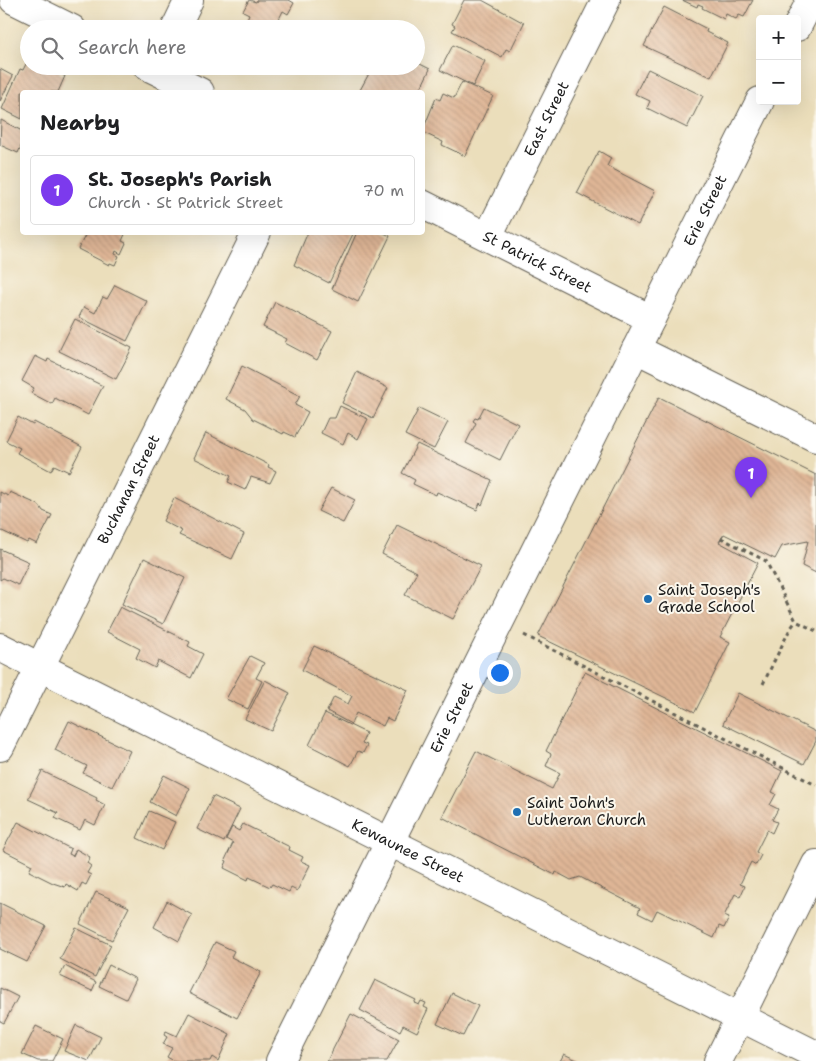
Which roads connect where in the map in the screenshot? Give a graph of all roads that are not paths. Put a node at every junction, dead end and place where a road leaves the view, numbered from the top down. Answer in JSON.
{"nodes":[{"id":1,"x":14,"y":0,"type":"edge"},
{"id":2,"x":189,"y":0,"type":"edge"},
{"id":3,"x":606,"y":0,"type":"edge"},
{"id":4,"x":811,"y":0,"type":"edge"},
{"id":5,"x":801,"y":19,"type":"edge"},
{"id":6,"x":54,"y":20,"type":"edge"},
{"id":7,"x":179,"y":20,"type":"edge"},
{"id":8,"x":168,"y":75,"type":"edge"},
{"id":9,"x":196,"y":90,"type":"edge"},
{"id":10,"x":758,"y":105,"type":"edge"},
{"id":11,"x":425,"y":205,"type":"edge"},
{"id":12,"x":256,"y":235,"type":"edge"},
{"id":13,"x":488,"y":236,"type":"junction"},
{"id":14,"x":651,"y":319,"type":"junction"},
{"id":15,"x":636,"y":348,"type":"junction"},
{"id":16,"x":816,"y":438,"type":"edge"},
{"id":17,"x":0,"y":647,"type":"edge"},
{"id":18,"x":40,"y":667,"type":"junction"},
{"id":19,"x":0,"y":747,"type":"edge"},
{"id":20,"x":390,"y":841,"type":"junction"},
{"id":21,"x":816,"y":864,"type":"edge"},
{"id":22,"x":740,"y":1016,"type":"junction"},
{"id":23,"x":816,"y":1055,"type":"edge"},
{"id":24,"x":280,"y":1061,"type":"edge"},
{"id":25,"x":718,"y":1061,"type":"edge"}],
"edges":[{"from":1,"to":6,"type":"street"},
{"from":2,"to":7,"type":"street"},
{"from":3,"to":13,"type":"street","name":"East Street"},
{"from":4,"to":5,"type":"street"},
{"from":8,"to":9,"type":"street"},
{"from":10,"to":14,"type":"street","name":"Erie Street"},
{"from":11,"to":13,"type":"street","name":"St Patrick Street"},
{"from":12,"to":18,"type":"street","name":"Buchanan Street"},
{"from":13,"to":14,"type":"street","name":"St Patrick Street"},
{"from":14,"to":15,"type":"street","name":"Erie Street"},
{"from":15,"to":16,"type":"street"},
{"from":15,"to":20,"type":"street","name":"Erie Street"},
{"from":17,"to":18,"type":"street","name":"Kewaunee Street"},
{"from":18,"to":19,"type":"street","name":"Buchanan Street"},
{"from":18,"to":20,"type":"street","name":"Kewaunee Street"},
{"from":20,"to":22,"type":"street","name":"Kewaunee Street"},
{"from":20,"to":24,"type":"street","name":"Erie Street"},
{"from":21,"to":22,"type":"street"},
{"from":22,"to":23,"type":"street","name":"Kewaunee Street"},
{"from":22,"to":25,"type":"street"}]}
